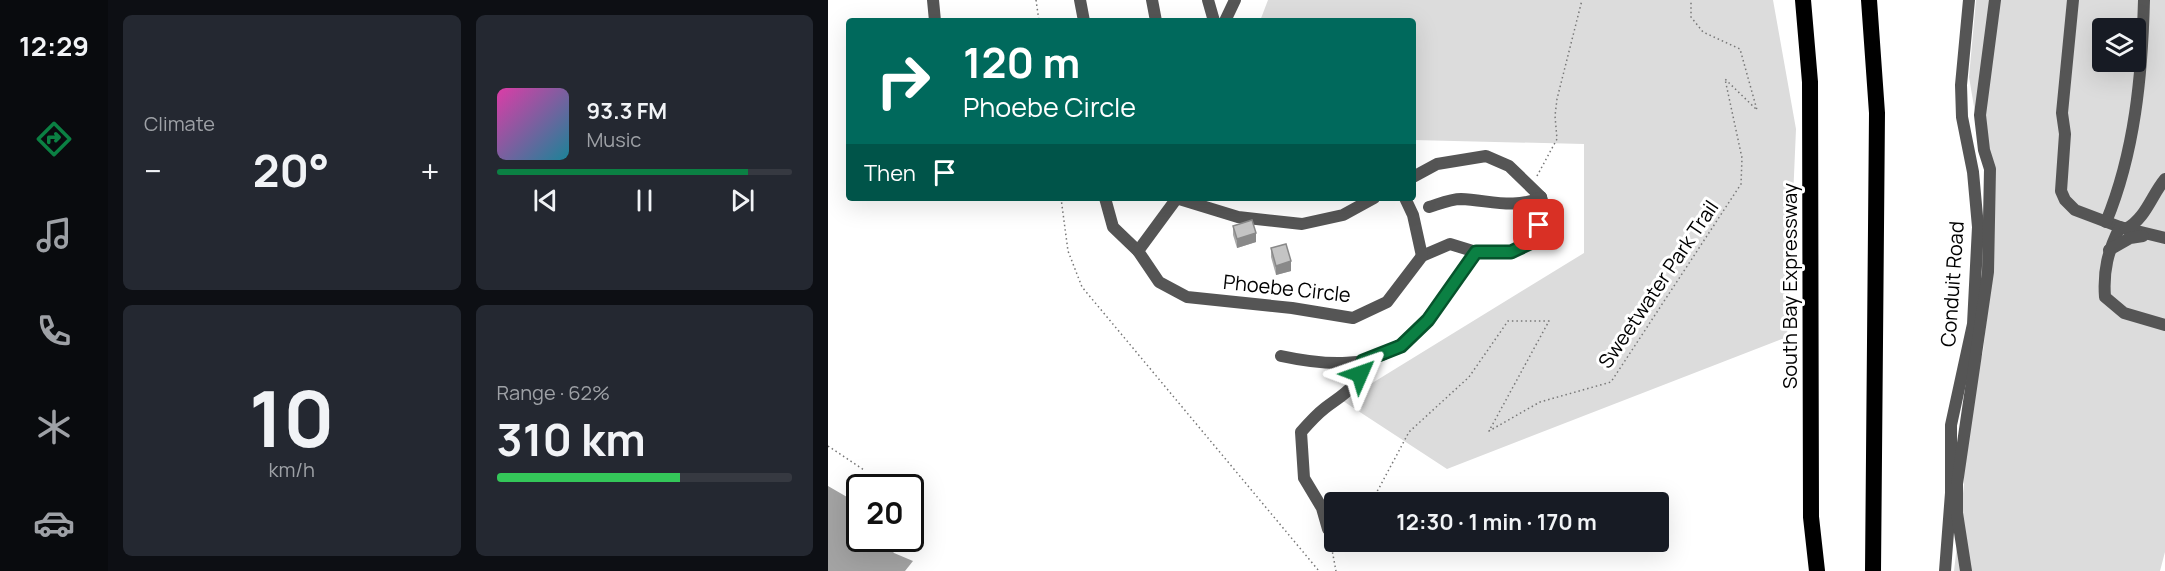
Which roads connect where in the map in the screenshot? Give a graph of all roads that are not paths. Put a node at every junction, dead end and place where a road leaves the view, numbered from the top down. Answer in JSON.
{"nodes":[{"id":1,"x":933,"y":0,"type":"edge"},
{"id":2,"x":1080,"y":0,"type":"edge"},
{"id":3,"x":1152,"y":0,"type":"edge"},
{"id":4,"x":1208,"y":0,"type":"edge"},
{"id":5,"x":1235,"y":0,"type":"edge"},
{"id":6,"x":1803,"y":0,"type":"edge"},
{"id":7,"x":1869,"y":0,"type":"edge"},
{"id":8,"x":1969,"y":0,"type":"edge"},
{"id":9,"x":1995,"y":0,"type":"edge"},
{"id":10,"x":2073,"y":0,"type":"edge"},
{"id":11,"x":2144,"y":0,"type":"edge"},
{"id":12,"x":935,"y":18,"type":"edge"},
{"id":13,"x":1083,"y":18,"type":"edge"},
{"id":14,"x":1155,"y":18,"type":"edge"},
{"id":15,"x":1213,"y":18,"type":"edge"},
{"id":16,"x":1226,"y":18,"type":"edge"},
{"id":17,"x":1416,"y":175,"type":"edge"},
{"id":18,"x":2165,"y":179,"type":"edge"},
{"id":19,"x":1541,"y":197,"type":"junction"},
{"id":20,"x":1107,"y":201,"type":"edge"},
{"id":21,"x":1174,"y":201,"type":"edge"},
{"id":22,"x":1186,"y":201,"type":"edge"},
{"id":23,"x":1369,"y":201,"type":"edge"},
{"id":24,"x":1406,"y":201,"type":"edge"},
{"id":25,"x":1429,"y":207,"type":"dead end"},
{"id":26,"x":2106,"y":222,"type":"junction"},
{"id":27,"x":2123,"y":228,"type":"junction"},
{"id":28,"x":2151,"y":235,"type":"junction"},
{"id":29,"x":2165,"y":238,"type":"edge"},
{"id":30,"x":2109,"y":250,"type":"junction"},
{"id":31,"x":1138,"y":251,"type":"junction"},
{"id":32,"x":1476,"y":252,"type":"junction"},
{"id":33,"x":1422,"y":256,"type":"junction"},
{"id":34,"x":2164,"y":325,"type":"edge"},
{"id":35,"x":1281,"y":356,"type":"dead end"},
{"id":36,"x":1363,"y":361,"type":"junction"},
{"id":37,"x":1324,"y":515,"type":"edge"},
{"id":38,"x":1817,"y":571,"type":"edge"},
{"id":39,"x":1873,"y":571,"type":"edge"},
{"id":40,"x":1945,"y":571,"type":"edge"},
{"id":41,"x":1966,"y":571,"type":"edge"}],
"edges":[{"from":1,"to":12,"type":"street"},
{"from":2,"to":13,"type":"street"},
{"from":3,"to":14,"type":"street"},
{"from":4,"to":15,"type":"street"},
{"from":5,"to":16,"type":"street"},
{"from":6,"to":38,"type":"highway","name":"South Bay Expressway"},
{"from":7,"to":39,"type":"highway"},
{"from":8,"to":40,"type":"street","name":"Conduit Road"},
{"from":9,"to":41,"type":"street"},
{"from":10,"to":26,"type":"street"},
{"from":11,"to":26,"type":"street"},
{"from":17,"to":19,"type":"street"},
{"from":18,"to":27,"type":"street"},
{"from":19,"to":25,"type":"street"},
{"from":19,"to":32,"type":"street","name":"Phoebe Circle"},
{"from":20,"to":31,"type":"street","name":"Phoebe Circle"},
{"from":21,"to":31,"type":"street"},
{"from":22,"to":23,"type":"street"},
{"from":24,"to":33,"type":"street"},
{"from":26,"to":27,"type":"street"},
{"from":27,"to":28,"type":"street"},
{"from":27,"to":30,"type":"street"},
{"from":28,"to":29,"type":"street"},
{"from":28,"to":30,"type":"street"},
{"from":30,"to":34,"type":"street"},
{"from":31,"to":33,"type":"street","name":"Phoebe Circle"},
{"from":32,"to":33,"type":"street","name":"Phoebe Circle"},
{"from":32,"to":36,"type":"street"},
{"from":35,"to":36,"type":"street"},
{"from":36,"to":37,"type":"street"}]}
